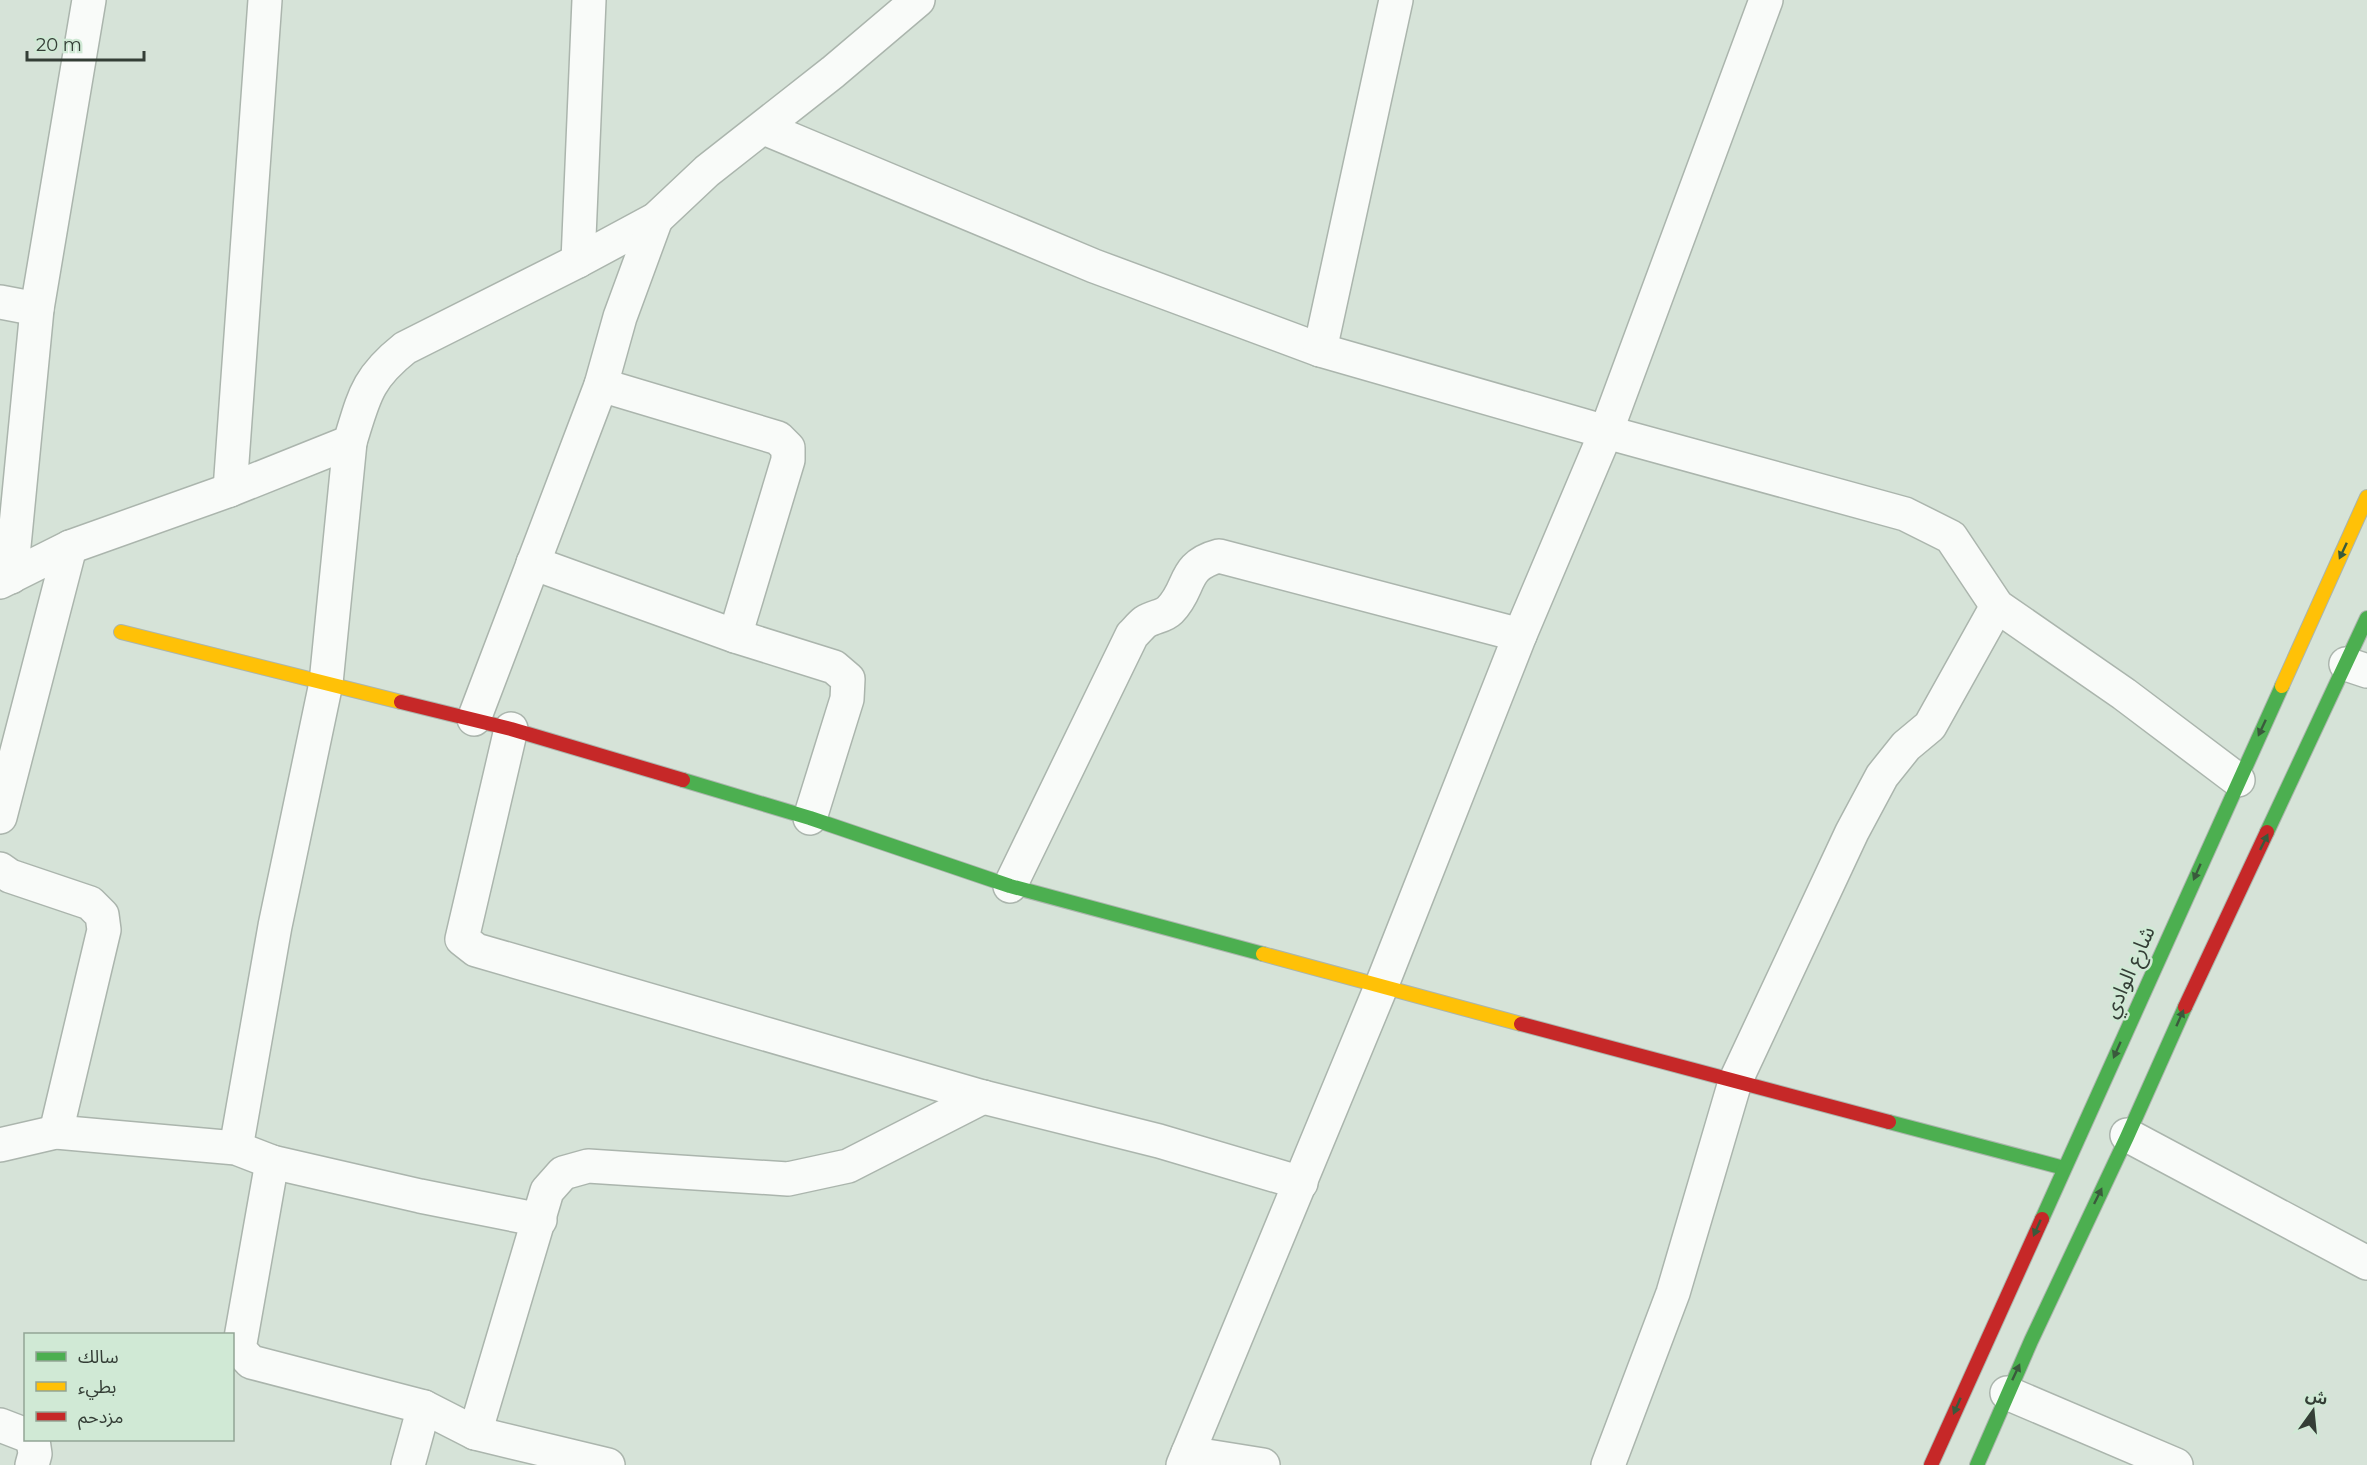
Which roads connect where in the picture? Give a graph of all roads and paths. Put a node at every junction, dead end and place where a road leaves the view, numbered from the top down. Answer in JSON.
{"nodes":[{"id":1,"x":89,"y":0,"type":"edge"},
{"id":2,"x":266,"y":0,"type":"edge"},
{"id":3,"x":589,"y":0,"type":"edge"},
{"id":4,"x":918,"y":0,"type":"edge"},
{"id":5,"x":1396,"y":0,"type":"edge"},
{"id":6,"x":1766,"y":0,"type":"edge"},
{"id":7,"x":764,"y":128,"type":"junction"},
{"id":8,"x":656,"y":219,"type":"junction"},
{"id":9,"x":578,"y":261,"type":"junction"},
{"id":10,"x":0,"y":302,"type":"edge"},
{"id":11,"x":37,"y":309,"type":"junction"},
{"id":12,"x":1320,"y":350,"type":"junction"},
{"id":13,"x":601,"y":385,"type":"junction"},
{"id":14,"x":1606,"y":432,"type":"junction"},
{"id":15,"x":350,"y":442,"type":"junction"},
{"id":16,"x":230,"y":490,"type":"junction"},
{"id":17,"x":2367,"y":497,"type":"edge"},
{"id":18,"x":70,"y":547,"type":"junction"},
{"id":19,"x":532,"y":562,"type":"junction"},
{"id":20,"x":5,"y":580,"type":"edge"},
{"id":21,"x":1997,"y":606,"type":"junction"},
{"id":22,"x":2367,"y":618,"type":"edge"},
{"id":23,"x":121,"y":632,"type":"dead end"},
{"id":24,"x":1520,"y":635,"type":"junction"},
{"id":25,"x":735,"y":636,"type":"junction"},
{"id":26,"x":2356,"y":668,"type":"edge"},
{"id":27,"x":327,"y":683,"type":"junction"},
{"id":28,"x":474,"y":719,"type":"junction"},
{"id":29,"x":511,"y":729,"type":"junction"},
{"id":30,"x":2238,"y":780,"type":"junction"},
{"id":31,"x":0,"y":817,"type":"edge"},
{"id":32,"x":810,"y":818,"type":"junction"},
{"id":33,"x":0,"y":868,"type":"edge"},
{"id":34,"x":1010,"y":886,"type":"junction"},
{"id":35,"x":1381,"y":987,"type":"junction"},
{"id":36,"x":1735,"y":1082,"type":"junction"},
{"id":37,"x":983,"y":1096,"type":"junction"},
{"id":38,"x":56,"y":1132,"type":"junction"},
{"id":39,"x":2127,"y":1135,"type":"junction"},
{"id":40,"x":0,"y":1145,"type":"edge"},
{"id":41,"x":236,"y":1148,"type":"junction"},
{"id":42,"x":272,"y":1162,"type":"junction"},
{"id":43,"x":2064,"y":1168,"type":"junction"},
{"id":44,"x":1301,"y":1183,"type":"junction"},
{"id":45,"x":540,"y":1220,"type":"junction"},
{"id":46,"x":2367,"y":1263,"type":"edge"},
{"id":47,"x":2007,"y":1393,"type":"junction"},
{"id":48,"x":424,"y":1407,"type":"junction"},
{"id":49,"x":0,"y":1425,"type":"edge"},
{"id":50,"x":476,"y":1433,"type":"junction"},
{"id":51,"x":24,"y":1434,"type":"edge"},
{"id":52,"x":33,"y":1441,"type":"edge"},
{"id":53,"x":1185,"y":1459,"type":"edge"},
{"id":54,"x":32,"y":1465,"type":"edge"},
{"id":55,"x":408,"y":1465,"type":"edge"},
{"id":56,"x":608,"y":1465,"type":"edge"},
{"id":57,"x":1263,"y":1465,"type":"edge"},
{"id":58,"x":1608,"y":1465,"type":"edge"},
{"id":59,"x":1931,"y":1465,"type":"edge"},
{"id":60,"x":1977,"y":1465,"type":"edge"},
{"id":61,"x":2176,"y":1465,"type":"edge"}],
"edges":[{"from":1,"to":11,"type":"street"},
{"from":2,"to":16,"type":"street"},
{"from":3,"to":9,"type":"street"},
{"from":4,"to":7,"type":"street"},
{"from":5,"to":12,"type":"street"},
{"from":6,"to":14,"type":"street"},
{"from":7,"to":8,"type":"street"},
{"from":7,"to":12,"type":"street"},
{"from":8,"to":9,"type":"street"},
{"from":8,"to":13,"type":"street"},
{"from":9,"to":15,"type":"street"},
{"from":10,"to":11,"type":"street"},
{"from":11,"to":20,"type":"street"},
{"from":12,"to":14,"type":"street"},
{"from":13,"to":19,"type":"street"},
{"from":13,"to":25,"type":"street"},
{"from":14,"to":21,"type":"street"},
{"from":14,"to":24,"type":"street"},
{"from":15,"to":16,"type":"street"},
{"from":15,"to":27,"type":"street"},
{"from":16,"to":18,"type":"street"},
{"from":17,"to":30,"type":"street","name":"شارع الوادي","one_way":true},
{"from":18,"to":20,"type":"street"},
{"from":18,"to":31,"type":"street"},
{"from":19,"to":25,"type":"street"},
{"from":19,"to":28,"type":"street"},
{"from":21,"to":30,"type":"street"},
{"from":21,"to":36,"type":"street"},
{"from":22,"to":26,"type":"street"},
{"from":23,"to":27,"type":"street"},
{"from":24,"to":34,"type":"street"},
{"from":24,"to":35,"type":"street"},
{"from":25,"to":32,"type":"street"},
{"from":39,"to":26,"type":"street","one_way":true},
{"from":27,"to":28,"type":"street"},
{"from":27,"to":41,"type":"street"},
{"from":28,"to":29,"type":"street"},
{"from":29,"to":32,"type":"street"},
{"from":29,"to":37,"type":"street"},
{"from":30,"to":43,"type":"street","name":"شارع الوادي","one_way":true},
{"from":32,"to":34,"type":"street"},
{"from":33,"to":38,"type":"street"},
{"from":34,"to":35,"type":"street"},
{"from":35,"to":36,"type":"street"},
{"from":35,"to":44,"type":"street"},
{"from":36,"to":43,"type":"street"},
{"from":36,"to":58,"type":"street"},
{"from":37,"to":44,"type":"street"},
{"from":37,"to":45,"type":"street"},
{"from":38,"to":40,"type":"street"},
{"from":38,"to":41,"type":"street"},
{"from":39,"to":46,"type":"street"},
{"from":47,"to":39,"type":"street","one_way":true},
{"from":41,"to":42,"type":"street"},
{"from":42,"to":45,"type":"street"},
{"from":42,"to":48,"type":"street"},
{"from":43,"to":59,"type":"street","name":"شارع الوادي","one_way":true},
{"from":44,"to":53,"type":"street"},
{"from":45,"to":50,"type":"street"},
{"from":47,"to":60,"type":"street"},
{"from":47,"to":61,"type":"street"},
{"from":48,"to":50,"type":"street"},
{"from":48,"to":55,"type":"street"},
{"from":49,"to":51,"type":"street"},
{"from":50,"to":56,"type":"street"},
{"from":52,"to":54,"type":"street"},
{"from":53,"to":57,"type":"street"}]}
